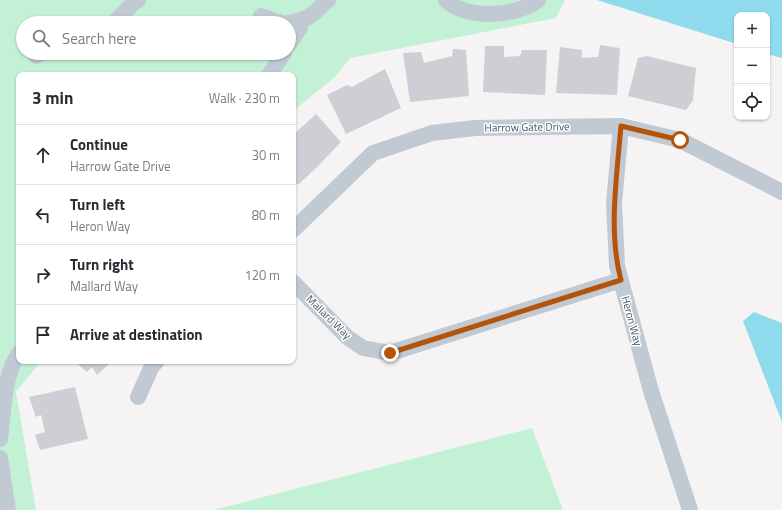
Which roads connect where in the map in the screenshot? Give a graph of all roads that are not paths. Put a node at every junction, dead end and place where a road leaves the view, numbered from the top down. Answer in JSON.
{"nodes":[{"id":1,"x":138,"y":0,"type":"edge"},
{"id":2,"x":328,"y":0,"type":"edge"},
{"id":3,"x":446,"y":0,"type":"edge"},
{"id":4,"x":538,"y":0,"type":"edge"},
{"id":5,"x":121,"y":16,"type":"edge"},
{"id":6,"x":296,"y":22,"type":"edge"},
{"id":7,"x":296,"y":23,"type":"edge"},
{"id":8,"x":296,"y":34,"type":"edge"},
{"id":9,"x":279,"y":60,"type":"edge"},
{"id":10,"x":271,"y":72,"type":"edge"},
{"id":11,"x":621,"y":126,"type":"junction"},
{"id":12,"x":782,"y":192,"type":"edge"},
{"id":13,"x":296,"y":227,"type":"edge"},
{"id":14,"x":621,"y":280,"type":"junction"},
{"id":15,"x":296,"y":285,"type":"edge"},
{"id":16,"x":16,"y":357,"type":"edge"},
{"id":17,"x":154,"y":364,"type":"edge"},
{"id":18,"x":138,"y":397,"type":"dead end"},
{"id":19,"x":0,"y":438,"type":"edge"},
{"id":20,"x":0,"y":458,"type":"edge"},
{"id":21,"x":8,"y":510,"type":"edge"},
{"id":22,"x":690,"y":510,"type":"edge"}],
"edges":[{"from":1,"to":5,"type":"street"},
{"from":2,"to":6,"type":"street"},
{"from":3,"to":4,"type":"street"},
{"from":7,"to":8,"type":"street"},
{"from":9,"to":10,"type":"street"},
{"from":11,"to":12,"type":"street","name":"Harrow Gate Drive"},
{"from":11,"to":13,"type":"street","name":"Harrow Gate Drive"},
{"from":11,"to":14,"type":"street","name":"Heron Way"},
{"from":14,"to":15,"type":"street","name":"Mallard Way"},
{"from":14,"to":22,"type":"street","name":"Heron Way"},
{"from":16,"to":19,"type":"street"},
{"from":17,"to":18,"type":"street"},
{"from":20,"to":21,"type":"street"}]}
